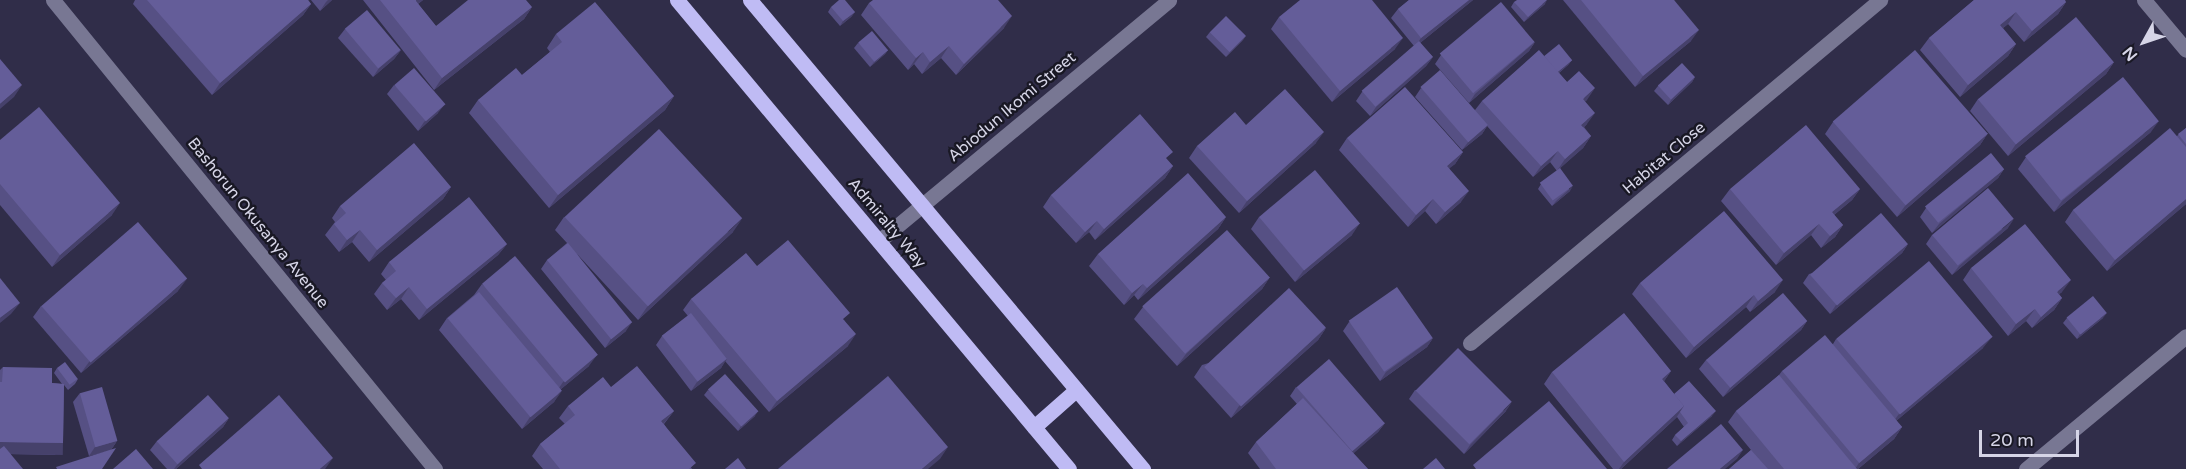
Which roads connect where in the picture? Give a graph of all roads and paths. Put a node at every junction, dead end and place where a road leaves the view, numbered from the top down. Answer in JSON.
{"nodes":[{"id":1,"x":53,"y":0,"type":"edge"},
{"id":2,"x":677,"y":0,"type":"edge"},
{"id":3,"x":750,"y":0,"type":"edge"},
{"id":4,"x":1169,"y":0,"type":"edge"},
{"id":5,"x":1880,"y":0,"type":"edge"},
{"id":6,"x":2144,"y":0,"type":"edge"},
{"id":7,"x":2186,"y":50,"type":"edge"},
{"id":8,"x":923,"y":204,"type":"junction"},
{"id":9,"x":879,"y":241,"type":"junction"},
{"id":10,"x":2186,"y":336,"type":"edge"},
{"id":11,"x":1470,"y":343,"type":"dead end"},
{"id":12,"x":1076,"y":390,"type":"junction"},
{"id":13,"x":1034,"y":427,"type":"junction"},
{"id":14,"x":435,"y":469,"type":"edge"},
{"id":15,"x":1070,"y":469,"type":"edge"},
{"id":16,"x":1143,"y":469,"type":"edge"},
{"id":17,"x":2026,"y":469,"type":"edge"}],
"edges":[{"from":1,"to":14,"type":"street","name":"Bashorun Okusanya Avenue"},
{"from":2,"to":9,"type":"main road","name":"Admiralty Way"},
{"from":3,"to":8,"type":"main road"},
{"from":4,"to":8,"type":"street","name":"Abiodun Ikomi Street"},
{"from":5,"to":11,"type":"street","name":"Habitat Close"},
{"from":6,"to":7,"type":"street"},
{"from":8,"to":9,"type":"street","name":"Abiodun Ikomi Street"},
{"from":8,"to":12,"type":"main road"},
{"from":9,"to":13,"type":"main road","name":"Admiralty Way"},
{"from":10,"to":17,"type":"street"},
{"from":12,"to":13,"type":"main road"},
{"from":12,"to":16,"type":"main road"},
{"from":13,"to":15,"type":"main road","name":"Admiralty Way"}]}
